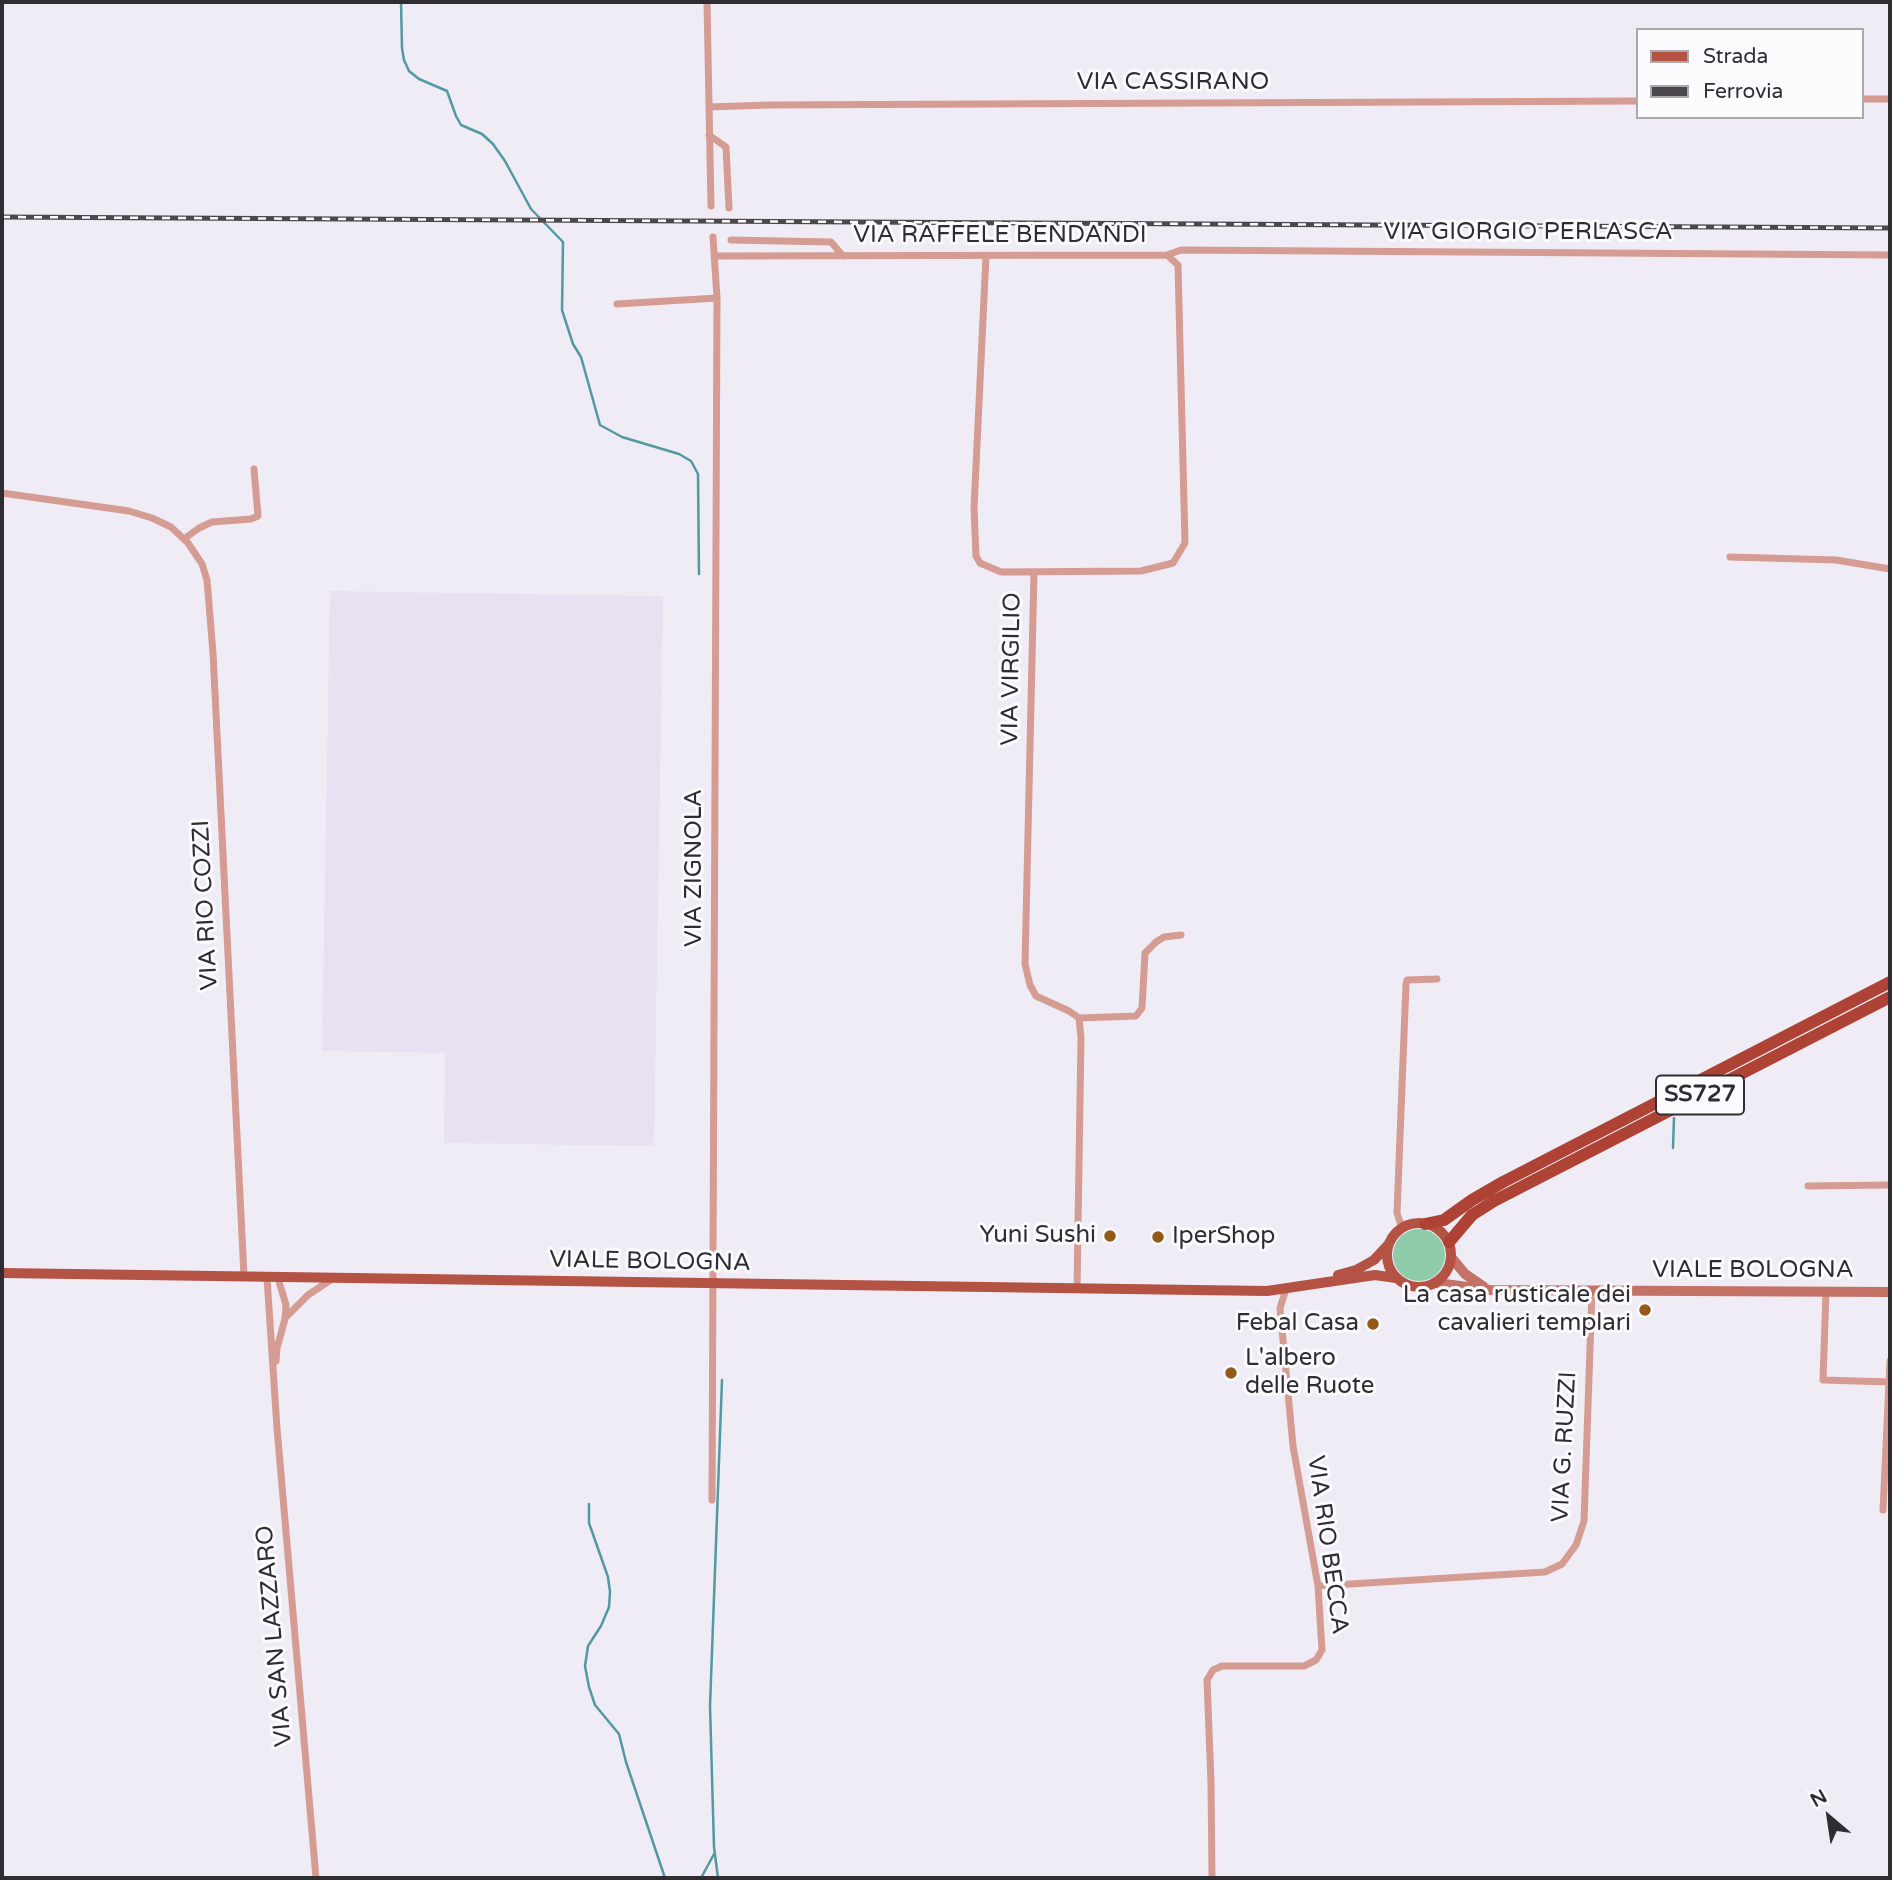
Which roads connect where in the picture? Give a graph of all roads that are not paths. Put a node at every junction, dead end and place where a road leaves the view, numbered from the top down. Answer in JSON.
{"nodes":[{"id":1,"x":707,"y":2,"type":"edge"},
{"id":2,"x":1864,"y":99,"type":"edge"},
{"id":3,"x":1890,"y":99,"type":"edge"},
{"id":4,"x":1636,"y":101,"type":"edge"},
{"id":5,"x":709,"y":107,"type":"junction"},
{"id":6,"x":709,"y":135,"type":"junction"},
{"id":7,"x":711,"y":206,"type":"dead end"},
{"id":8,"x":729,"y":208,"type":"dead end"},
{"id":9,"x":713,"y":237,"type":"dead end"},
{"id":10,"x":731,"y":240,"type":"dead end"},
{"id":11,"x":1167,"y":255,"type":"junction"},
{"id":12,"x":1890,"y":255,"type":"edge"},
{"id":13,"x":714,"y":256,"type":"junction"},
{"id":14,"x":843,"y":256,"type":"junction"},
{"id":15,"x":986,"y":256,"type":"junction"},
{"id":16,"x":717,"y":298,"type":"junction"},
{"id":17,"x":617,"y":304,"type":"dead end"},
{"id":18,"x":254,"y":469,"type":"dead end"},
{"id":19,"x":2,"y":493,"type":"edge"},
{"id":20,"x":184,"y":539,"type":"junction"},
{"id":21,"x":1730,"y":557,"type":"dead end"},
{"id":22,"x":1890,"y":569,"type":"edge"},
{"id":23,"x":1034,"y":572,"type":"junction"},
{"id":24,"x":1181,"y":934,"type":"dead end"},
{"id":25,"x":1437,"y":979,"type":"dead end"},
{"id":26,"x":1890,"y":982,"type":"edge"},
{"id":27,"x":1890,"y":997,"type":"edge"},
{"id":28,"x":1079,"y":1018,"type":"junction"},
{"id":29,"x":1890,"y":1185,"type":"edge"},
{"id":30,"x":1808,"y":1186,"type":"dead end"},
{"id":31,"x":1425,"y":1224,"type":"junction"},
{"id":32,"x":1402,"y":1228,"type":"junction"},
{"id":33,"x":1449,"y":1242,"type":"junction"},
{"id":34,"x":1388,"y":1245,"type":"junction"},
{"id":35,"x":1451,"y":1257,"type":"junction"},
{"id":36,"x":2,"y":1273,"type":"edge"},
{"id":37,"x":244,"y":1276,"type":"junction"},
{"id":38,"x":272,"y":1278,"type":"junction"},
{"id":39,"x":1396,"y":1278,"type":"junction"},
{"id":40,"x":332,"y":1279,"type":"junction"},
{"id":41,"x":1437,"y":1283,"type":"junction"},
{"id":42,"x":712,"y":1284,"type":"junction"},
{"id":43,"x":1291,"y":1288,"type":"junction"},
{"id":44,"x":1077,"y":1289,"type":"junction"},
{"id":45,"x":1490,"y":1290,"type":"junction"},
{"id":46,"x":1592,"y":1291,"type":"junction"},
{"id":47,"x":1826,"y":1292,"type":"junction"},
{"id":48,"x":1890,"y":1292,"type":"edge"},
{"id":49,"x":285,"y":1319,"type":"junction"},
{"id":50,"x":1890,"y":1361,"type":"edge"},
{"id":51,"x":1890,"y":1382,"type":"edge"},
{"id":52,"x":274,"y":1389,"type":"junction"},
{"id":53,"x":712,"y":1500,"type":"dead end"},
{"id":54,"x":1883,"y":1510,"type":"dead end"},
{"id":55,"x":1318,"y":1586,"type":"junction"},
{"id":56,"x":316,"y":1878,"type":"edge"},
{"id":57,"x":1212,"y":1878,"type":"edge"}],
"edges":[{"from":1,"to":5,"type":"street"},
{"from":2,"to":3,"type":"street"},
{"from":4,"to":5,"type":"street","name":"VIA CASSIRANO"},
{"from":5,"to":6,"type":"street"},
{"from":6,"to":7,"type":"street"},
{"from":6,"to":8,"type":"street"},
{"from":9,"to":13,"type":"street","name":"VIA ZIGNOLA"},
{"from":10,"to":14,"type":"street"},
{"from":11,"to":12,"type":"street","name":"VIA GIORGIO PERLASCA"},
{"from":11,"to":15,"type":"street","name":"VIA RAFFELE BENDANDI"},
{"from":11,"to":23,"type":"street","name":"VIA RAFFELE BENDANDI"},
{"from":13,"to":14,"type":"street","name":"VIA RAFFELE BENDANDI"},
{"from":13,"to":16,"type":"street","name":"VIA ZIGNOLA"},
{"from":14,"to":15,"type":"street","name":"VIA RAFFELE BENDANDI"},
{"from":15,"to":23,"type":"street","name":"VIA VIRGILIO"},
{"from":16,"to":17,"type":"street"},
{"from":16,"to":42,"type":"street","name":"VIA ZIGNOLA"},
{"from":18,"to":20,"type":"street"},
{"from":19,"to":20,"type":"street","name":"VIA RIO COZZI"},
{"from":20,"to":37,"type":"street","name":"VIA RIO COZZI"},
{"from":21,"to":22,"type":"street"},
{"from":23,"to":28,"type":"street","name":"VIA VIRGILIO"},
{"from":24,"to":28,"type":"street"},
{"from":25,"to":32,"type":"street"},
{"from":26,"to":31,"type":"highway","number":"SS727"},
{"from":27,"to":33,"type":"highway","number":"SS727"},
{"from":28,"to":44,"type":"street"},
{"from":29,"to":30,"type":"street"},
{"from":31,"to":32,"type":"main road"},
{"from":31,"to":33,"type":"main road"},
{"from":32,"to":34,"type":"main road"},
{"from":33,"to":35,"type":"main road"},
{"from":34,"to":39,"type":"main road"},
{"from":34,"to":43,"type":"main road"},
{"from":35,"to":41,"type":"main road"},
{"from":35,"to":45,"type":"main road"},
{"from":36,"to":37,"type":"main road","name":"VIALE BOLOGNA"},
{"from":37,"to":38,"type":"main road","name":"VIALE BOLOGNA"},
{"from":38,"to":40,"type":"main road","name":"VIALE BOLOGNA"},
{"from":38,"to":49,"type":"street","name":"VIA SAN LAZZARO"},
{"from":38,"to":52,"type":"street","name":"VIA SAN LAZZARO"},
{"from":39,"to":41,"type":"main road"},
{"from":39,"to":43,"type":"main road"},
{"from":40,"to":42,"type":"main road","name":"VIALE BOLOGNA"},
{"from":40,"to":49,"type":"street","name":"VIA SAN LAZZARO"},
{"from":41,"to":45,"type":"main road","name":"VIALE BOLOGNA"},
{"from":42,"to":44,"type":"main road","name":"VIALE BOLOGNA"},
{"from":42,"to":53,"type":"street","name":"VIA ZIGNOLA"},
{"from":43,"to":44,"type":"main road","name":"VIALE BOLOGNA"},
{"from":43,"to":55,"type":"street","name":"VIA RIO BECCA"},
{"from":45,"to":46,"type":"main road","name":"VIALE BOLOGNA"},
{"from":46,"to":47,"type":"main road","name":"VIALE BOLOGNA"},
{"from":46,"to":55,"type":"street","name":"VIA G. RUZZI"},
{"from":47,"to":48,"type":"main road","name":"VIALE BOLOGNA"},
{"from":47,"to":51,"type":"street"},
{"from":49,"to":52,"type":"street","name":"VIA SAN LAZZARO"},
{"from":50,"to":51,"type":"street"},
{"from":51,"to":54,"type":"street"},
{"from":52,"to":56,"type":"street","name":"VIA SAN LAZZARO"},
{"from":55,"to":57,"type":"street","name":"VIA RIO BECCA"}]}
